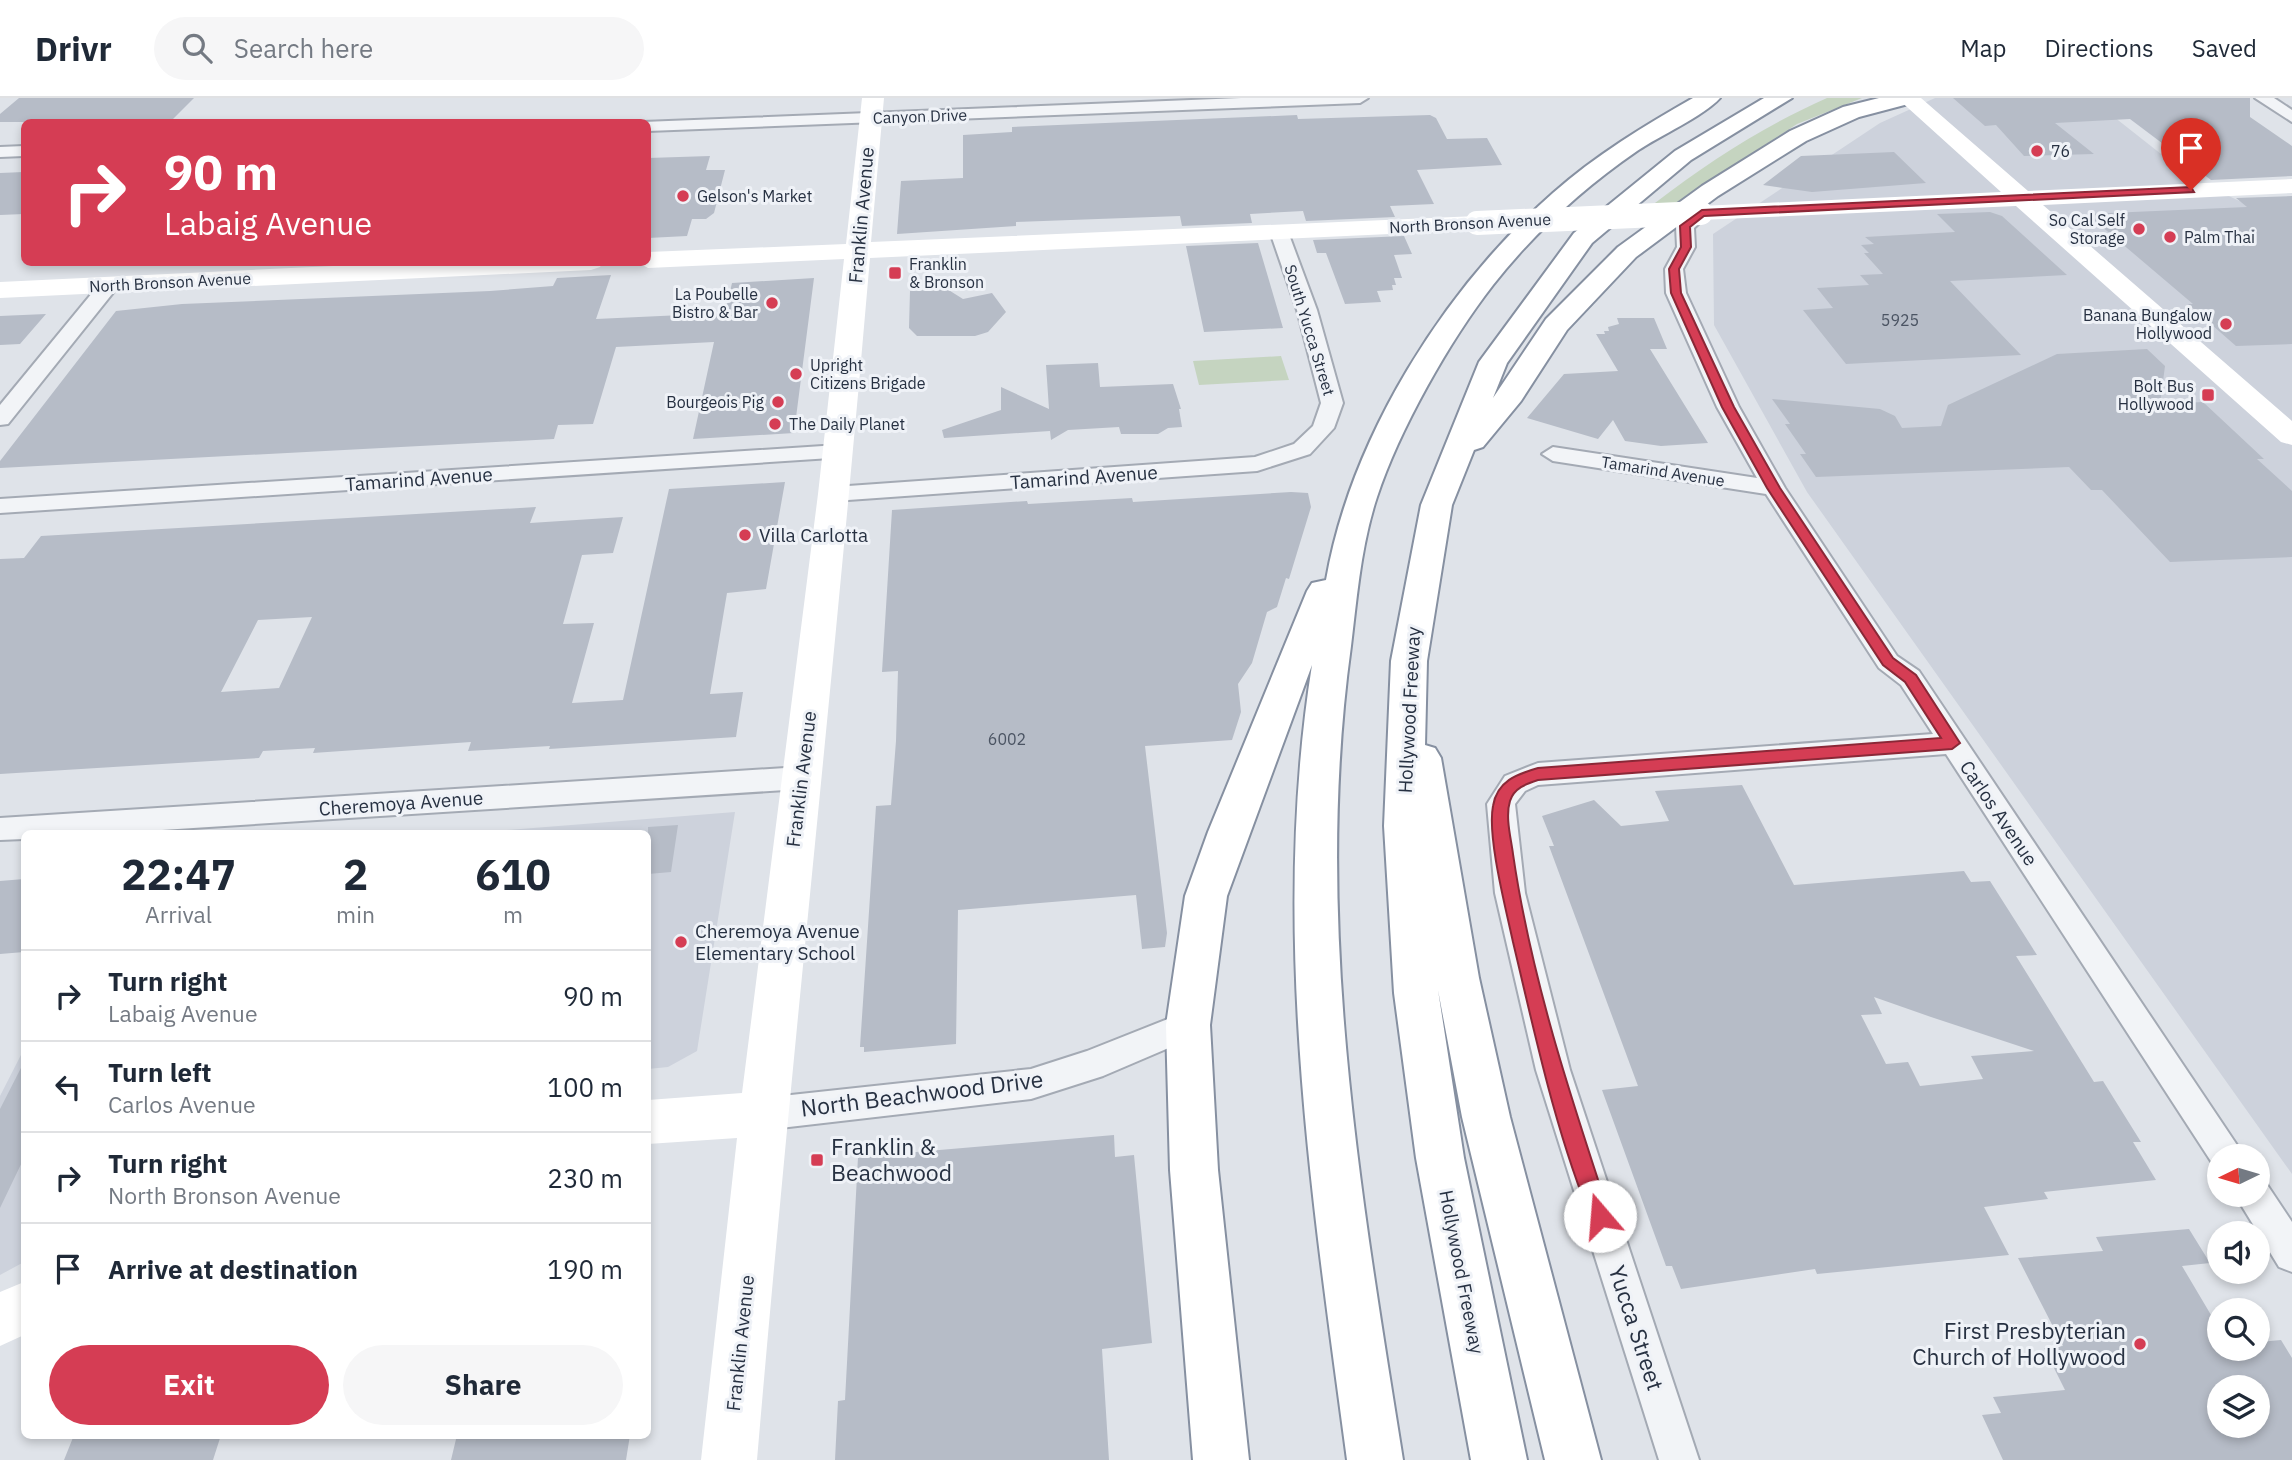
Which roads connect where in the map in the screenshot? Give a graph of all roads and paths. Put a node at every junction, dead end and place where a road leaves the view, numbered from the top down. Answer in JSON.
{"nodes":[{"id":1,"x":1360,"y":98,"type":"edge"},
{"id":2,"x":1709,"y":98,"type":"edge"},
{"id":3,"x":1906,"y":98,"type":"edge"},
{"id":4,"x":2263,"y":98,"type":"edge"},
{"id":5,"x":1780,"y":100,"type":"edge"},
{"id":6,"x":872,"y":108,"type":"edge"},
{"id":7,"x":2292,"y":117,"type":"edge"},
{"id":8,"x":651,"y":126,"type":"edge"},
{"id":9,"x":21,"y":151,"type":"edge"},
{"id":10,"x":0,"y":152,"type":"edge"},
{"id":11,"x":1567,"y":164,"type":"dead end"},
{"id":12,"x":2292,"y":186,"type":"edge"},
{"id":13,"x":2021,"y":198,"type":"junction"},
{"id":14,"x":1693,"y":219,"type":"junction"},
{"id":15,"x":1279,"y":232,"type":"junction"},
{"id":16,"x":858,"y":251,"type":"junction"},
{"id":17,"x":651,"y":260,"type":"edge"},
{"id":18,"x":507,"y":266,"type":"edge"},
{"id":19,"x":109,"y":285,"type":"junction"},
{"id":20,"x":0,"y":290,"type":"edge"},
{"id":21,"x":1470,"y":295,"type":"junction"},
{"id":22,"x":0,"y":419,"type":"edge"},
{"id":23,"x":1323,"y":428,"type":"joint"},
{"id":24,"x":2292,"y":436,"type":"edge"},
{"id":25,"x":838,"y":452,"type":"junction"},
{"id":26,"x":1553,"y":454,"type":"dead end"},
{"id":27,"x":1452,"y":458,"type":"junction"},
{"id":28,"x":1774,"y":488,"type":"junction"},
{"id":29,"x":834,"y":494,"type":"junction"},
{"id":30,"x":1360,"y":501,"type":"junction"},
{"id":31,"x":0,"y":506,"type":"edge"},
{"id":32,"x":1408,"y":668,"type":"junction"},
{"id":33,"x":1952,"y":743,"type":"junction"},
{"id":34,"x":801,"y":778,"type":"junction"},
{"id":35,"x":0,"y":829,"type":"edge"},
{"id":36,"x":1188,"y":1025,"type":"junction"},
{"id":37,"x":763,"y":1114,"type":"junction"},
{"id":38,"x":651,"y":1122,"type":"edge"},
{"id":39,"x":2219,"y":1144,"type":"edge"},
{"id":40,"x":2262,"y":1208,"type":"edge"},
{"id":41,"x":2292,"y":1254,"type":"edge"},
{"id":42,"x":21,"y":1310,"type":"edge"},
{"id":43,"x":0,"y":1320,"type":"edge"},
{"id":44,"x":729,"y":1460,"type":"edge"},
{"id":45,"x":1221,"y":1460,"type":"edge"},
{"id":46,"x":1375,"y":1460,"type":"edge"},
{"id":47,"x":1499,"y":1460,"type":"edge"},
{"id":48,"x":1573,"y":1460,"type":"edge"},
{"id":49,"x":1679,"y":1460,"type":"edge"}],
"edges":[{"from":1,"to":6,"type":"street","name":"Canyon Drive"},
{"from":2,"to":21,"type":"main road"},
{"from":3,"to":13,"type":"main road"},
{"from":3,"to":27,"type":"main road"},
{"from":4,"to":7,"type":"street"},
{"from":5,"to":27,"type":"main road","name":"Hollywood Freeway"},
{"from":6,"to":8,"type":"street","name":"Canyon Drive"},
{"from":6,"to":16,"type":"main road","name":"Franklin Avenue"},
{"from":9,"to":10,"type":"street"},
{"from":11,"to":21,"type":"main road"},
{"from":12,"to":13,"type":"main road","name":"North Bronson Avenue"},
{"from":13,"to":14,"type":"main road","name":"North Bronson Avenue"},
{"from":13,"to":24,"type":"main road"},
{"from":14,"to":15,"type":"main road","name":"North Bronson Avenue","bridge":true},
{"from":14,"to":28,"type":"street","name":"Carlos Avenue"},
{"from":15,"to":16,"type":"main road","name":"North Bronson Avenue"},
{"from":15,"to":23,"type":"street","name":"South Yucca Street"},
{"from":16,"to":17,"type":"main road","name":"North Bronson Avenue"},
{"from":16,"to":25,"type":"main road","name":"Franklin Avenue"},
{"from":18,"to":19,"type":"main road","name":"North Bronson Avenue"},
{"from":19,"to":20,"type":"main road","name":"North Bronson Avenue"},
{"from":19,"to":22,"type":"street"},
{"from":21,"to":30,"type":"main road"},
{"from":23,"to":29,"type":"street","name":"Tamarind Avenue"},
{"from":25,"to":29,"type":"main road","name":"Franklin Avenue"},
{"from":25,"to":31,"type":"street","name":"Tamarind Avenue"},
{"from":26,"to":28,"type":"street","name":"Tamarind Avenue"},
{"from":27,"to":32,"type":"main road","name":"Hollywood Freeway"},
{"from":28,"to":33,"type":"street","name":"Carlos Avenue"},
{"from":29,"to":34,"type":"main road","name":"Franklin Avenue"},
{"from":30,"to":36,"type":"main road"},
{"from":30,"to":46,"type":"main road"},
{"from":32,"to":47,"type":"main road","name":"Hollywood Freeway"},
{"from":32,"to":48,"type":"main road"},
{"from":33,"to":39,"type":"street","name":"Carlos Avenue"},
{"from":33,"to":49,"type":"street","name":"Yucca Street"},
{"from":34,"to":35,"type":"street","name":"Cheremoya Avenue"},
{"from":34,"to":37,"type":"main road","name":"Franklin Avenue"},
{"from":36,"to":37,"type":"street","name":"North Beachwood Drive"},
{"from":36,"to":45,"type":"main road"},
{"from":37,"to":38,"type":"main road","name":"North Beachwood Drive"},
{"from":37,"to":44,"type":"main road","name":"Franklin Avenue"},
{"from":40,"to":41,"type":"street"},
{"from":42,"to":43,"type":"main road"}]}
